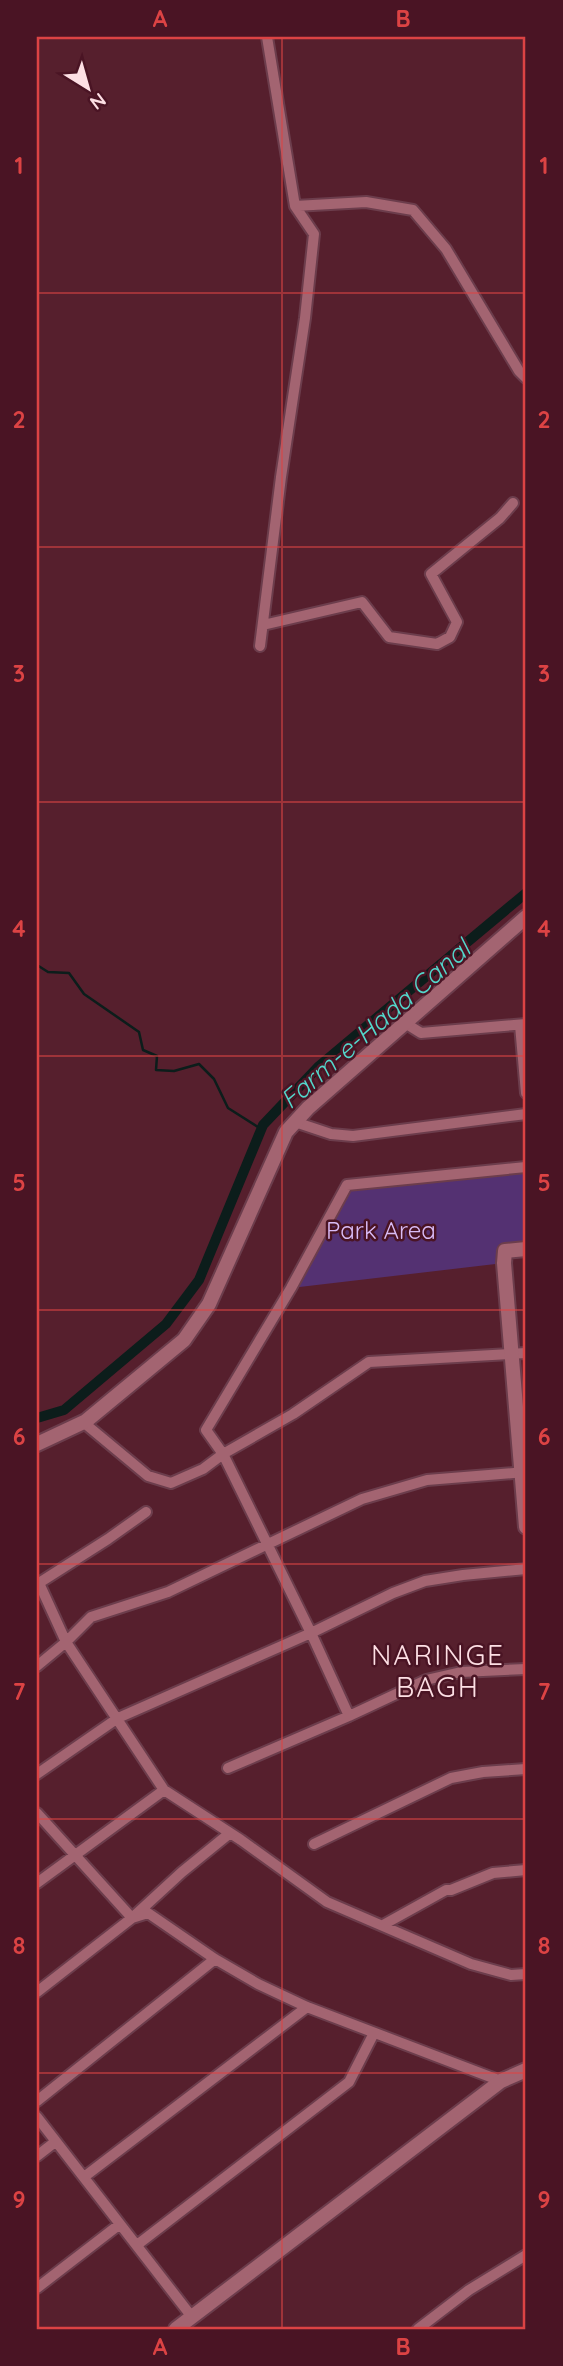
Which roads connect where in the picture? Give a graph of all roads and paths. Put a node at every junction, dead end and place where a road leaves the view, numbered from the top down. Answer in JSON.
{"nodes":[{"id":1,"x":267,"y":37,"type":"edge"},
{"id":2,"x":295,"y":206,"type":"junction"},
{"id":3,"x":526,"y":378,"type":"edge"},
{"id":4,"x":513,"y":503,"type":"dead end"},
{"id":5,"x":263,"y":625,"type":"junction"},
{"id":6,"x":260,"y":646,"type":"dead end"},
{"id":7,"x":526,"y":917,"type":"edge"},
{"id":8,"x":405,"y":1023,"type":"junction"},
{"id":9,"x":523,"y":1025,"type":"edge"},
{"id":10,"x":526,"y":1093,"type":"edge"},
{"id":11,"x":526,"y":1114,"type":"edge"},
{"id":12,"x":295,"y":1122,"type":"junction"},
{"id":13,"x":526,"y":1167,"type":"edge"},
{"id":14,"x":526,"y":1249,"type":"edge"},
{"id":15,"x":519,"y":1353,"type":"edge"},
{"id":16,"x":83,"y":1422,"type":"junction"},
{"id":17,"x":37,"y":1444,"type":"edge"},
{"id":18,"x":223,"y":1454,"type":"junction"},
{"id":19,"x":524,"y":1472,"type":"edge"},
{"id":20,"x":146,"y":1512,"type":"dead end"},
{"id":21,"x":526,"y":1527,"type":"edge"},
{"id":22,"x":267,"y":1544,"type":"junction"},
{"id":23,"x":526,"y":1569,"type":"edge"},
{"id":24,"x":38,"y":1584,"type":"edge"},
{"id":25,"x":311,"y":1633,"type":"junction"},
{"id":26,"x":66,"y":1642,"type":"junction"},
{"id":27,"x":37,"y":1666,"type":"edge"},
{"id":28,"x":526,"y":1669,"type":"edge"},
{"id":29,"x":349,"y":1716,"type":"junction"},
{"id":30,"x":118,"y":1718,"type":"junction"},
{"id":31,"x":228,"y":1768,"type":"dead end"},
{"id":32,"x":526,"y":1769,"type":"edge"},
{"id":33,"x":37,"y":1774,"type":"edge"},
{"id":34,"x":164,"y":1790,"type":"junction"},
{"id":35,"x":37,"y":1813,"type":"edge"},
{"id":36,"x":230,"y":1833,"type":"junction"},
{"id":37,"x":314,"y":1844,"type":"dead end"},
{"id":38,"x":75,"y":1854,"type":"junction"},
{"id":39,"x":526,"y":1870,"type":"edge"},
{"id":40,"x":37,"y":1883,"type":"edge"},
{"id":41,"x":132,"y":1919,"type":"junction"},
{"id":42,"x":383,"y":1925,"type":"junction"},
{"id":43,"x":215,"y":1959,"type":"junction"},
{"id":44,"x":526,"y":1974,"type":"edge"},
{"id":45,"x":37,"y":1992,"type":"edge"},
{"id":46,"x":307,"y":2007,"type":"junction"},
{"id":47,"x":374,"y":2033,"type":"junction"},
{"id":48,"x":526,"y":2070,"type":"edge"},
{"id":49,"x":501,"y":2081,"type":"junction"},
{"id":50,"x":37,"y":2101,"type":"edge"},
{"id":51,"x":37,"y":2117,"type":"edge"},
{"id":52,"x":55,"y":2142,"type":"junction"},
{"id":53,"x":37,"y":2156,"type":"edge"},
{"id":54,"x":84,"y":2177,"type":"junction"},
{"id":55,"x":120,"y":2224,"type":"junction"},
{"id":56,"x":137,"y":2245,"type":"junction"},
{"id":57,"x":526,"y":2255,"type":"edge"},
{"id":58,"x":37,"y":2288,"type":"edge"},
{"id":59,"x":192,"y":2317,"type":"junction"},
{"id":60,"x":176,"y":2329,"type":"edge"},
{"id":61,"x":418,"y":2329,"type":"edge"}],
"edges":[{"from":1,"to":2,"type":"street"},
{"from":2,"to":3,"type":"street"},
{"from":2,"to":5,"type":"street"},
{"from":4,"to":5,"type":"street"},
{"from":5,"to":6,"type":"street"},
{"from":7,"to":8,"type":"street"},
{"from":8,"to":9,"type":"street"},
{"from":8,"to":12,"type":"street"},
{"from":9,"to":10,"type":"street"},
{"from":11,"to":12,"type":"street"},
{"from":12,"to":16,"type":"street"},
{"from":13,"to":18,"type":"street"},
{"from":14,"to":15,"type":"street"},
{"from":15,"to":18,"type":"street"},
{"from":15,"to":19,"type":"street"},
{"from":16,"to":17,"type":"street"},
{"from":16,"to":18,"type":"street"},
{"from":18,"to":22,"type":"street"},
{"from":19,"to":21,"type":"street"},
{"from":19,"to":22,"type":"street"},
{"from":20,"to":24,"type":"street"},
{"from":22,"to":25,"type":"street"},
{"from":22,"to":26,"type":"street"},
{"from":23,"to":25,"type":"street"},
{"from":24,"to":26,"type":"street"},
{"from":25,"to":29,"type":"street"},
{"from":25,"to":30,"type":"street"},
{"from":26,"to":27,"type":"street"},
{"from":26,"to":30,"type":"street"},
{"from":28,"to":29,"type":"street"},
{"from":29,"to":31,"type":"street"},
{"from":30,"to":33,"type":"street"},
{"from":30,"to":34,"type":"street"},
{"from":32,"to":37,"type":"street"},
{"from":34,"to":36,"type":"street"},
{"from":34,"to":38,"type":"street"},
{"from":35,"to":38,"type":"street"},
{"from":36,"to":41,"type":"street"},
{"from":36,"to":42,"type":"street"},
{"from":38,"to":40,"type":"street"},
{"from":38,"to":41,"type":"street"},
{"from":39,"to":42,"type":"street"},
{"from":41,"to":43,"type":"street"},
{"from":41,"to":45,"type":"street"},
{"from":42,"to":44,"type":"street"},
{"from":43,"to":46,"type":"street"},
{"from":43,"to":50,"type":"street"},
{"from":46,"to":47,"type":"street"},
{"from":46,"to":54,"type":"street"},
{"from":47,"to":49,"type":"street"},
{"from":47,"to":56,"type":"street"},
{"from":48,"to":49,"type":"street"},
{"from":49,"to":59,"type":"street"},
{"from":51,"to":52,"type":"street"},
{"from":52,"to":53,"type":"street"},
{"from":52,"to":54,"type":"street"},
{"from":54,"to":55,"type":"street"},
{"from":55,"to":56,"type":"street"},
{"from":55,"to":58,"type":"street"},
{"from":56,"to":59,"type":"street"},
{"from":57,"to":61,"type":"street"},
{"from":59,"to":60,"type":"street"}]}
